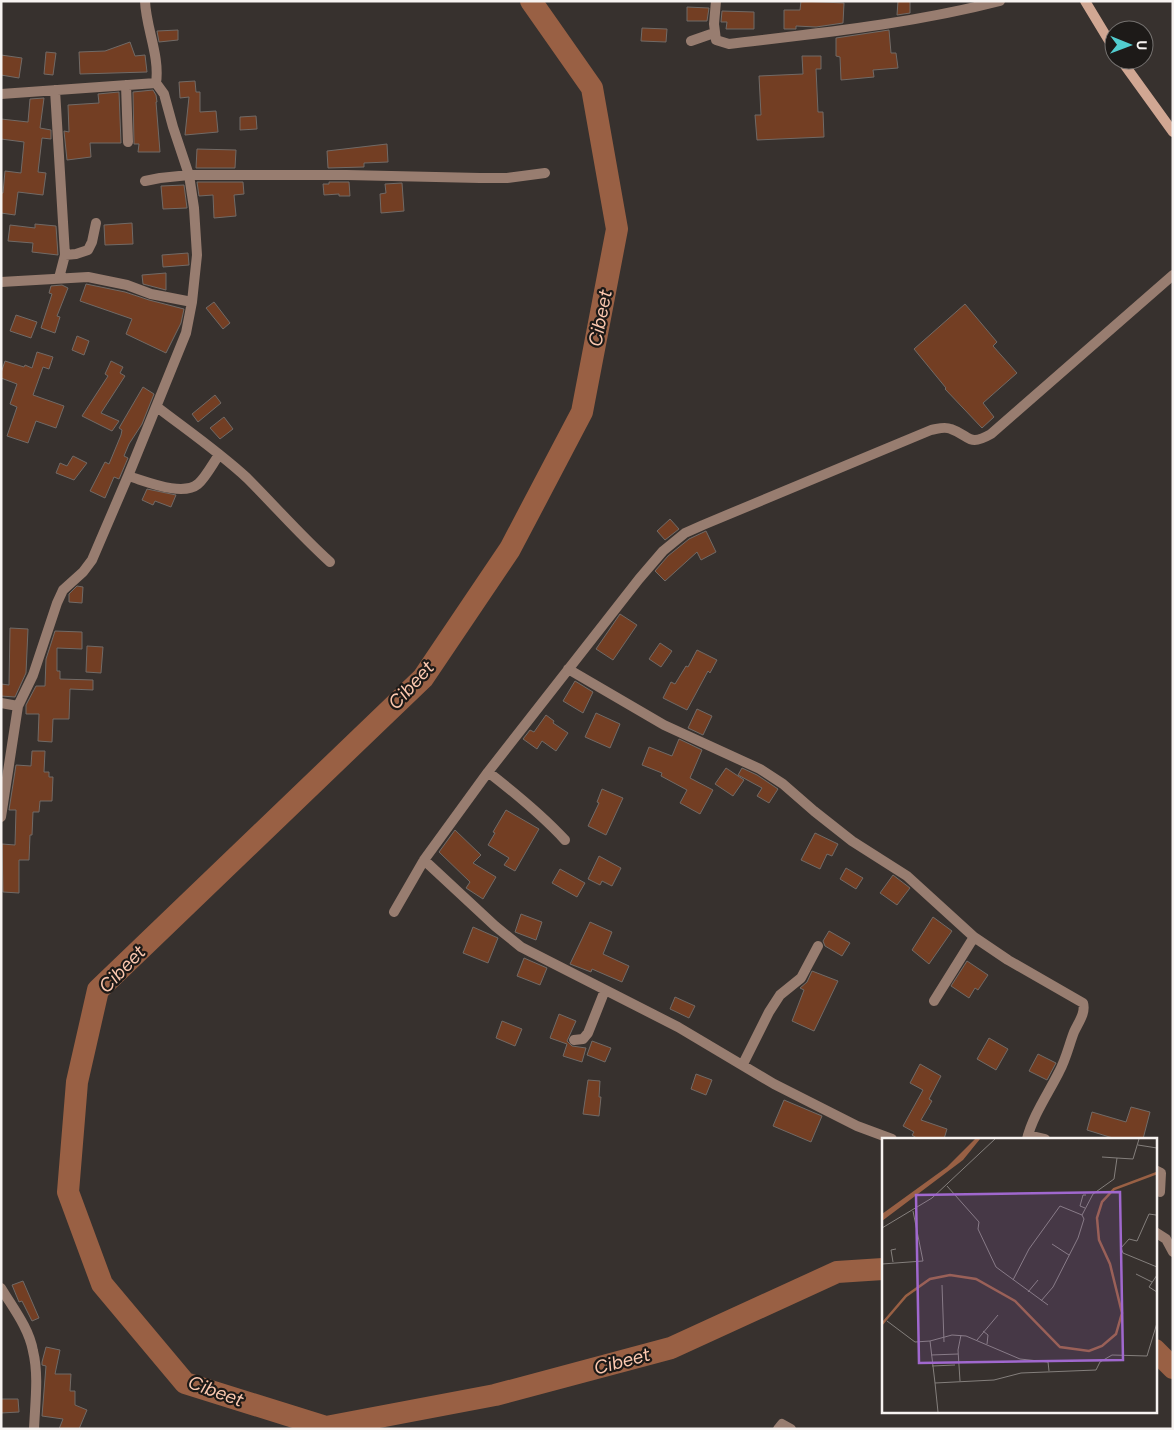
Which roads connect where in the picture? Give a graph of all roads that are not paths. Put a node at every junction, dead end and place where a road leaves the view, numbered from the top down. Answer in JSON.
{"nodes":[{"id":1,"x":145,"y":1,"type":"edge"},
{"id":2,"x":716,"y":1,"type":"edge"},
{"id":3,"x":1000,"y":1,"type":"edge"},
{"id":4,"x":1084,"y":1,"type":"edge"},
{"id":5,"x":714,"y":33,"type":"junction"},
{"id":6,"x":1104,"y":33,"type":"edge"},
{"id":7,"x":691,"y":41,"type":"dead end"},
{"id":8,"x":1128,"y":70,"type":"edge"},
{"id":9,"x":156,"y":83,"type":"junction"},
{"id":10,"x":126,"y":85,"type":"junction"},
{"id":11,"x":55,"y":90,"type":"junction"},
{"id":12,"x":1,"y":94,"type":"edge"},
{"id":13,"x":1173,"y":132,"type":"edge"},
{"id":14,"x":128,"y":142,"type":"dead end"},
{"id":15,"x":545,"y":172,"type":"dead end"},
{"id":16,"x":189,"y":175,"type":"junction"},
{"id":17,"x":145,"y":181,"type":"dead end"},
{"id":18,"x":96,"y":222,"type":"dead end"},
{"id":19,"x":65,"y":255,"type":"junction"},
{"id":20,"x":1173,"y":275,"type":"edge"},
{"id":21,"x":59,"y":278,"type":"junction"},
{"id":22,"x":1,"y":282,"type":"edge"},
{"id":23,"x":192,"y":302,"type":"junction"},
{"id":24,"x":157,"y":407,"type":"junction"},
{"id":25,"x":219,"y":454,"type":"junction"},
{"id":26,"x":128,"y":476,"type":"junction"},
{"id":27,"x":330,"y":562,"type":"dead end"},
{"id":28,"x":568,"y":669,"type":"junction"},
{"id":29,"x":1,"y":703,"type":"edge"},
{"id":30,"x":18,"y":706,"type":"junction"},
{"id":31,"x":488,"y":772,"type":"junction"},
{"id":32,"x":1,"y":817,"type":"edge"},
{"id":33,"x":565,"y":840,"type":"dead end"},
{"id":34,"x":424,"y":860,"type":"junction"},
{"id":35,"x":394,"y":912,"type":"dead end"},
{"id":36,"x":974,"y":937,"type":"junction"},
{"id":37,"x":818,"y":946,"type":"dead end"},
{"id":38,"x":605,"y":990,"type":"junction"},
{"id":39,"x":934,"y":1001,"type":"dead end"},
{"id":40,"x":574,"y":1040,"type":"dead end"},
{"id":41,"x":743,"y":1064,"type":"junction"},
{"id":42,"x":1028,"y":1137,"type":"edge"},
{"id":43,"x":889,"y":1138,"type":"edge"},
{"id":44,"x":1156,"y":1170,"type":"edge"},
{"id":45,"x":1160,"y":1192,"type":"dead end"},
{"id":46,"x":1156,"y":1233,"type":"edge"},
{"id":47,"x":1173,"y":1252,"type":"edge"},
{"id":48,"x":1,"y":1288,"type":"edge"},
{"id":49,"x":34,"y":1429,"type":"edge"},
{"id":50,"x":778,"y":1429,"type":"edge"},
{"id":51,"x":791,"y":1429,"type":"edge"}],
"edges":[{"from":1,"to":9,"type":"street"},
{"from":2,"to":5,"type":"street"},
{"from":3,"to":5,"type":"street"},
{"from":4,"to":6,"type":"street"},
{"from":5,"to":7,"type":"street"},
{"from":8,"to":13,"type":"street"},
{"from":9,"to":10,"type":"street"},
{"from":9,"to":16,"type":"street"},
{"from":10,"to":11,"type":"street"},
{"from":10,"to":14,"type":"street"},
{"from":11,"to":12,"type":"street"},
{"from":11,"to":19,"type":"street"},
{"from":15,"to":16,"type":"street"},
{"from":16,"to":17,"type":"street"},
{"from":16,"to":23,"type":"street"},
{"from":18,"to":19,"type":"street"},
{"from":19,"to":21,"type":"street"},
{"from":20,"to":28,"type":"street"},
{"from":21,"to":22,"type":"street"},
{"from":21,"to":23,"type":"street"},
{"from":23,"to":24,"type":"street"},
{"from":24,"to":25,"type":"street"},
{"from":24,"to":26,"type":"street"},
{"from":25,"to":26,"type":"street"},
{"from":25,"to":27,"type":"street"},
{"from":26,"to":30,"type":"street"},
{"from":28,"to":31,"type":"street"},
{"from":28,"to":36,"type":"street"},
{"from":29,"to":30,"type":"street"},
{"from":30,"to":32,"type":"street"},
{"from":31,"to":33,"type":"street"},
{"from":31,"to":34,"type":"street"},
{"from":34,"to":35,"type":"street"},
{"from":34,"to":38,"type":"street"},
{"from":36,"to":39,"type":"street"},
{"from":36,"to":42,"type":"street"},
{"from":37,"to":41,"type":"street"},
{"from":38,"to":40,"type":"street"},
{"from":38,"to":41,"type":"street"},
{"from":41,"to":43,"type":"street"},
{"from":44,"to":45,"type":"street"},
{"from":46,"to":47,"type":"street"},
{"from":48,"to":49,"type":"street"},
{"from":50,"to":51,"type":"street"}]}
